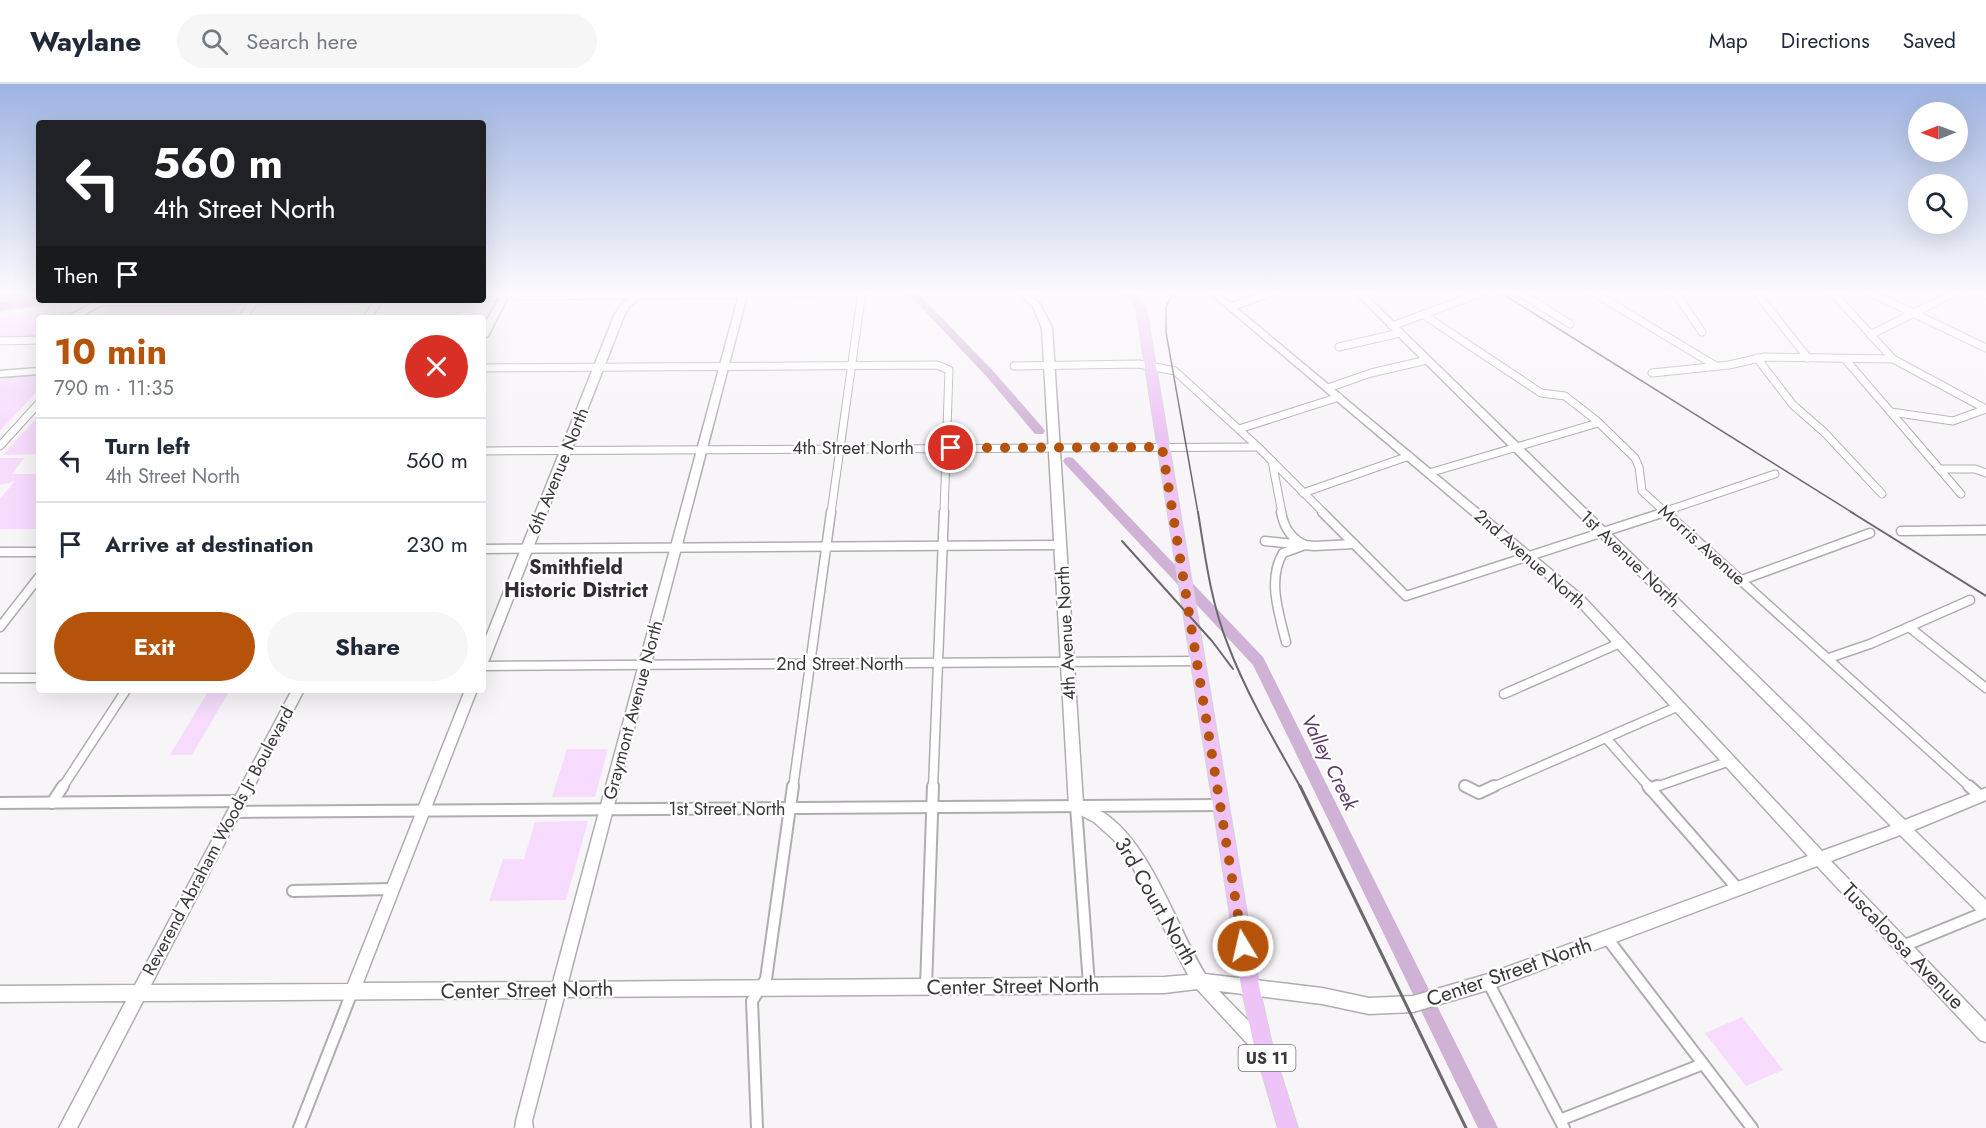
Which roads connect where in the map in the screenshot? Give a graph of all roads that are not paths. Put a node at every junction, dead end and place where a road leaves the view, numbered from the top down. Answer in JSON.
{"nodes":[{"id":1,"x":36,"y":340,"type":"edge"},
{"id":2,"x":609,"y":340,"type":"edge"},
{"id":3,"x":731,"y":340,"type":"edge"},
{"id":4,"x":855,"y":340,"type":"edge"},
{"id":5,"x":1047,"y":340,"type":"edge"},
{"id":6,"x":1146,"y":340,"type":"edge"},
{"id":7,"x":1270,"y":340,"type":"edge"},
{"id":8,"x":1362,"y":340,"type":"edge"},
{"id":9,"x":1407,"y":340,"type":"edge"},
{"id":10,"x":1461,"y":340,"type":"edge"},
{"id":11,"x":1673,"y":340,"type":"edge"},
{"id":12,"x":1794,"y":340,"type":"edge"},
{"id":13,"x":1874,"y":340,"type":"edge"},
{"id":14,"x":1969,"y":340,"type":"edge"},
{"id":15,"x":0,"y":342,"type":"edge"},
{"id":16,"x":1339,"y":347,"type":"dead end"},
{"id":17,"x":1986,"y":348,"type":"edge"},
{"id":18,"x":1757,"y":358,"type":"junction"},
{"id":19,"x":1808,"y":358,"type":"junction"},
{"id":20,"x":1845,"y":359,"type":"junction"},
{"id":21,"x":1893,"y":359,"type":"junction"},
{"id":22,"x":1427,"y":360,"type":"junction"},
{"id":23,"x":852,"y":365,"type":"junction"},
{"id":24,"x":1051,"y":365,"type":"junction"},
{"id":25,"x":1149,"y":365,"type":"junction"},
{"id":26,"x":724,"y":366,"type":"junction"},
{"id":27,"x":1014,"y":366,"type":"dead end"},
{"id":28,"x":1717,"y":366,"type":"junction"},
{"id":29,"x":598,"y":367,"type":"junction"},
{"id":30,"x":486,"y":368,"type":"edge"},
{"id":31,"x":36,"y":371,"type":"edge"},
{"id":32,"x":1652,"y":373,"type":"dead end"},
{"id":33,"x":0,"y":374,"type":"edge"},
{"id":34,"x":1328,"y":388,"type":"junction"},
{"id":35,"x":1339,"y":397,"type":"junction"},
{"id":36,"x":36,"y":406,"type":"edge"},
{"id":37,"x":1986,"y":409,"type":"edge"},
{"id":38,"x":1891,"y":412,"type":"junction"},
{"id":39,"x":1598,"y":423,"type":"junction"},
{"id":40,"x":1239,"y":429,"type":"junction"},
{"id":41,"x":0,"y":446,"type":"edge"},
{"id":42,"x":1055,"y":447,"type":"junction"},
{"id":43,"x":1162,"y":447,"type":"junction"},
{"id":44,"x":1258,"y":447,"type":"junction"},
{"id":45,"x":840,"y":448,"type":"junction"},
{"id":46,"x":947,"y":448,"type":"junction"},
{"id":47,"x":1515,"y":448,"type":"junction"},
{"id":48,"x":702,"y":449,"type":"junction"},
{"id":49,"x":566,"y":450,"type":"junction"},
{"id":50,"x":486,"y":451,"type":"edge"},
{"id":51,"x":1409,"y":456,"type":"junction"},
{"id":52,"x":1272,"y":461,"type":"junction"},
{"id":53,"x":1940,"y":469,"type":"junction"},
{"id":54,"x":1984,"y":472,"type":"edge"},
{"id":55,"x":1429,"y":473,"type":"junction"},
{"id":56,"x":1775,"y":474,"type":"dead end"},
{"id":57,"x":1303,"y":492,"type":"junction"},
{"id":58,"x":1882,"y":494,"type":"dead end"},
{"id":59,"x":1961,"y":494,"type":"dead end"},
{"id":60,"x":1665,"y":512,"type":"junction"},
{"id":61,"x":1986,"y":530,"type":"edge"},
{"id":62,"x":1901,"y":531,"type":"dead end"},
{"id":63,"x":1603,"y":533,"type":"junction"},
{"id":64,"x":1870,"y":533,"type":"dead end"},
{"id":65,"x":1265,"y":542,"type":"dead end"},
{"id":66,"x":1354,"y":544,"type":"junction"},
{"id":67,"x":1060,"y":545,"type":"junction"},
{"id":68,"x":1305,"y":545,"type":"junction"},
{"id":69,"x":943,"y":546,"type":"junction"},
{"id":70,"x":826,"y":547,"type":"junction"},
{"id":71,"x":527,"y":548,"type":"junction"},
{"id":72,"x":676,"y":548,"type":"junction"},
{"id":73,"x":486,"y":549,"type":"edge"},
{"id":74,"x":0,"y":552,"type":"edge"},
{"id":75,"x":36,"y":552,"type":"edge"},
{"id":76,"x":1531,"y":557,"type":"junction"},
{"id":77,"x":1742,"y":580,"type":"junction"},
{"id":78,"x":36,"y":581,"type":"edge"},
{"id":79,"x":1970,"y":600,"type":"dead end"},
{"id":80,"x":0,"y":627,"type":"edge"},
{"id":81,"x":1909,"y":627,"type":"junction"},
{"id":82,"x":1286,"y":642,"type":"dead end"},
{"id":83,"x":1620,"y":643,"type":"junction"},
{"id":84,"x":486,"y":652,"type":"edge"},
{"id":85,"x":1829,"y":658,"type":"junction"},
{"id":86,"x":1197,"y":661,"type":"junction"},
{"id":87,"x":1067,"y":662,"type":"junction"},
{"id":88,"x":938,"y":663,"type":"junction"},
{"id":89,"x":810,"y":664,"type":"junction"},
{"id":90,"x":645,"y":665,"type":"junction"},
{"id":91,"x":486,"y":666,"type":"edge"},
{"id":92,"x":0,"y":678,"type":"edge"},
{"id":93,"x":36,"y":678,"type":"edge"},
{"id":94,"x":1986,"y":688,"type":"edge"},
{"id":95,"x":124,"y":693,"type":"edge"},
{"id":96,"x":296,"y":693,"type":"edge"},
{"id":97,"x":470,"y":693,"type":"edge"},
{"id":98,"x":1504,"y":694,"type":"dead end"},
{"id":99,"x":1679,"y":706,"type":"junction"},
{"id":100,"x":1606,"y":738,"type":"junction"},
{"id":101,"x":1730,"y":761,"type":"junction"},
{"id":102,"x":1464,"y":786,"type":"dead end"},
{"id":103,"x":1650,"y":789,"type":"junction"},
{"id":104,"x":1983,"y":795,"type":"edge"},
{"id":105,"x":0,"y":803,"type":"edge"},
{"id":106,"x":52,"y":803,"type":"junction"},
{"id":107,"x":1221,"y":805,"type":"junction"},
{"id":108,"x":1076,"y":806,"type":"junction"},
{"id":109,"x":236,"y":807,"type":"junction"},
{"id":110,"x":933,"y":807,"type":"junction"},
{"id":111,"x":790,"y":808,"type":"junction"},
{"id":112,"x":606,"y":809,"type":"junction"},
{"id":113,"x":424,"y":811,"type":"junction"},
{"id":114,"x":1902,"y":828,"type":"junction"},
{"id":115,"x":1819,"y":858,"type":"junction"},
{"id":116,"x":393,"y":889,"type":"junction"},
{"id":117,"x":1738,"y":889,"type":"junction"},
{"id":118,"x":292,"y":891,"type":"dead end"},
{"id":119,"x":1986,"y":911,"type":"edge"},
{"id":120,"x":1608,"y":938,"type":"junction"},
{"id":121,"x":1903,"y":946,"type":"junction"},
{"id":122,"x":1201,"y":981,"type":"junction"},
{"id":123,"x":1488,"y":982,"type":"junction"},
{"id":124,"x":1089,"y":985,"type":"junction"},
{"id":125,"x":1250,"y":986,"type":"junction"},
{"id":126,"x":926,"y":987,"type":"junction"},
{"id":127,"x":758,"y":989,"type":"junction"},
{"id":128,"x":558,"y":990,"type":"junction"},
{"id":129,"x":352,"y":992,"type":"junction"},
{"id":130,"x":139,"y":993,"type":"junction"},
{"id":131,"x":0,"y":994,"type":"edge"},
{"id":132,"x":1986,"y":1034,"type":"edge"},
{"id":133,"x":1264,"y":1049,"type":"junction"},
{"id":134,"x":1703,"y":1064,"type":"junction"},
{"id":135,"x":1562,"y":1124,"type":"edge"},
{"id":136,"x":68,"y":1128,"type":"edge"},
{"id":137,"x":298,"y":1128,"type":"edge"},
{"id":138,"x":524,"y":1128,"type":"edge"},
{"id":139,"x":757,"y":1128,"type":"edge"},
{"id":140,"x":1288,"y":1128,"type":"edge"},
{"id":141,"x":1752,"y":1128,"type":"edge"}],
"edges":[{"from":1,"to":15,"type":"street"},
{"from":2,"to":29,"type":"street","name":"6th Avenue North"},
{"from":3,"to":26,"type":"street","name":"Graymont Avenue North"},
{"from":4,"to":23,"type":"street"},
{"from":5,"to":24,"type":"street","name":"4th Avenue North"},
{"from":6,"to":25,"type":"main road","number":"US 11"},
{"from":7,"to":34,"type":"street","name":"2nd Avenue North"},
{"from":8,"to":16,"type":"street"},
{"from":9,"to":22,"type":"street","name":"1st Avenue North"},
{"from":10,"to":39,"type":"street","name":"Morris Avenue"},
{"from":11,"to":28,"type":"street"},
{"from":12,"to":19,"type":"street"},
{"from":13,"to":21,"type":"street"},
{"from":14,"to":17,"type":"street"},
{"from":18,"to":19,"type":"street"},
{"from":18,"to":28,"type":"street"},
{"from":18,"to":58,"type":"street"},
{"from":19,"to":20,"type":"street"},
{"from":20,"to":21,"type":"street"},
{"from":20,"to":38,"type":"street"},
{"from":21,"to":37,"type":"street"},
{"from":22,"to":34,"type":"street"},
{"from":22,"to":47,"type":"street","name":"1st Avenue North"},
{"from":23,"to":26,"type":"street"},
{"from":23,"to":45,"type":"street"},
{"from":23,"to":46,"type":"street"},
{"from":24,"to":25,"type":"street"},
{"from":24,"to":27,"type":"street"},
{"from":24,"to":42,"type":"street","name":"4th Avenue North"},
{"from":25,"to":40,"type":"street"},
{"from":25,"to":43,"type":"main road","number":"US 11"},
{"from":26,"to":29,"type":"street"},
{"from":26,"to":48,"type":"street","name":"Graymont Avenue North"},
{"from":28,"to":32,"type":"street"},
{"from":29,"to":30,"type":"street"},
{"from":29,"to":49,"type":"street","name":"6th Avenue North"},
{"from":31,"to":33,"type":"street"},
{"from":34,"to":35,"type":"street","name":"2nd Avenue North"},
{"from":35,"to":40,"type":"street"},
{"from":35,"to":51,"type":"street","name":"2nd Avenue North"},
{"from":36,"to":41,"type":"street"},
{"from":37,"to":38,"type":"street"},
{"from":38,"to":53,"type":"street"},
{"from":39,"to":47,"type":"street"},
{"from":39,"to":60,"type":"street","name":"Morris Avenue"},
{"from":40,"to":44,"type":"street"},
{"from":42,"to":43,"type":"street","name":"4th Street North"},
{"from":42,"to":46,"type":"street","name":"4th Street North"},
{"from":42,"to":67,"type":"street","name":"4th Avenue North"},
{"from":43,"to":44,"type":"street","name":"4th Street North"},
{"from":43,"to":86,"type":"main road","number":"US 11"},
{"from":44,"to":52,"type":"street"},
{"from":45,"to":46,"type":"street","name":"4th Street North"},
{"from":45,"to":48,"type":"street","name":"4th Street North"},
{"from":45,"to":70,"type":"street"},
{"from":46,"to":69,"type":"street"},
{"from":47,"to":55,"type":"street"},
{"from":47,"to":63,"type":"street","name":"1st Avenue North"},
{"from":48,"to":49,"type":"street","name":"4th Street North"},
{"from":48,"to":72,"type":"street","name":"Graymont Avenue North"},
{"from":49,"to":50,"type":"street","name":"4th Street North"},
{"from":49,"to":71,"type":"street","name":"6th Avenue North"},
{"from":51,"to":55,"type":"street","name":"2nd Avenue North"},
{"from":51,"to":57,"type":"street"},
{"from":52,"to":57,"type":"street"},
{"from":52,"to":68,"type":"street"},
{"from":53,"to":54,"type":"street"},
{"from":53,"to":59,"type":"street"},
{"from":55,"to":76,"type":"street","name":"2nd Avenue North"},
{"from":56,"to":60,"type":"street"},
{"from":57,"to":66,"type":"street"},
{"from":60,"to":63,"type":"street"},
{"from":60,"to":77,"type":"street","name":"Morris Avenue"},
{"from":61,"to":62,"type":"street"},
{"from":63,"to":76,"type":"street"},
{"from":63,"to":114,"type":"street","name":"1st Avenue North"},
{"from":64,"to":77,"type":"street"},
{"from":65,"to":68,"type":"street"},
{"from":66,"to":68,"type":"street"},
{"from":66,"to":76,"type":"street"},
{"from":67,"to":69,"type":"street"},
{"from":67,"to":87,"type":"street","name":"4th Avenue North"},
{"from":68,"to":82,"type":"street"},
{"from":69,"to":70,"type":"street"},
{"from":69,"to":88,"type":"street"},
{"from":70,"to":72,"type":"street"},
{"from":70,"to":89,"type":"street"},
{"from":71,"to":72,"type":"street"},
{"from":71,"to":73,"type":"street"},
{"from":71,"to":84,"type":"street","name":"6th Avenue North"},
{"from":72,"to":90,"type":"street","name":"Graymont Avenue North"},
{"from":74,"to":75,"type":"street"},
{"from":76,"to":83,"type":"street","name":"2nd Avenue North"},
{"from":77,"to":85,"type":"street","name":"Morris Avenue"},
{"from":78,"to":80,"type":"street"},
{"from":79,"to":81,"type":"street"},
{"from":81,"to":85,"type":"street"},
{"from":81,"to":94,"type":"street"},
{"from":83,"to":98,"type":"street"},
{"from":83,"to":99,"type":"street","name":"2nd Avenue North"},
{"from":85,"to":104,"type":"street","name":"Morris Avenue"},
{"from":86,"to":87,"type":"street","name":"2nd Street North"},
{"from":86,"to":107,"type":"main road","number":"US 11"},
{"from":87,"to":88,"type":"street","name":"2nd Street North"},
{"from":87,"to":108,"type":"street","name":"4th Avenue North"},
{"from":88,"to":89,"type":"street","name":"2nd Street North"},
{"from":88,"to":110,"type":"street"},
{"from":89,"to":90,"type":"street","name":"2nd Street North"},
{"from":89,"to":111,"type":"street"},
{"from":90,"to":91,"type":"street","name":"2nd Street North"},
{"from":90,"to":112,"type":"street","name":"Graymont Avenue North"},
{"from":92,"to":93,"type":"street"},
{"from":95,"to":106,"type":"street"},
{"from":96,"to":109,"type":"street","name":"Reverend Abraham Woods Jr Boulevard"},
{"from":97,"to":113,"type":"street"},
{"from":99,"to":100,"type":"street"},
{"from":99,"to":101,"type":"street","name":"2nd Avenue North"},
{"from":100,"to":102,"type":"street"},
{"from":100,"to":103,"type":"street"},
{"from":101,"to":103,"type":"street"},
{"from":101,"to":115,"type":"street","name":"2nd Avenue North"},
{"from":103,"to":117,"type":"street"},
{"from":104,"to":114,"type":"street","name":"Center Street North"},
{"from":105,"to":106,"type":"street","name":"1st Street North"},
{"from":106,"to":109,"type":"street","name":"1st Street North"},
{"from":107,"to":108,"type":"street","name":"1st Street North"},
{"from":107,"to":125,"type":"main road","number":"US 11"},
{"from":108,"to":110,"type":"street","name":"1st Street North"},
{"from":108,"to":122,"type":"street","name":"3rd Court North"},
{"from":108,"to":124,"type":"street","name":"4th Avenue North"},
{"from":109,"to":113,"type":"street","name":"1st Street North"},
{"from":109,"to":130,"type":"street","name":"Reverend Abraham Woods Jr Boulevard"},
{"from":110,"to":111,"type":"street","name":"1st Street North"},
{"from":110,"to":126,"type":"street"},
{"from":111,"to":112,"type":"street","name":"1st Street North"},
{"from":111,"to":127,"type":"street"},
{"from":112,"to":113,"type":"street","name":"1st Street North"},
{"from":112,"to":128,"type":"street","name":"Graymont Avenue North"},
{"from":113,"to":116,"type":"street"},
{"from":114,"to":115,"type":"street","name":"Center Street North"},
{"from":114,"to":119,"type":"street","name":"1st Avenue North"},
{"from":115,"to":117,"type":"street","name":"Center Street North"},
{"from":115,"to":121,"type":"street","name":"Tuscaloosa Avenue"},
{"from":116,"to":118,"type":"street"},
{"from":116,"to":129,"type":"street"},
{"from":117,"to":120,"type":"street","name":"Center Street North"},
{"from":119,"to":121,"type":"street"},
{"from":120,"to":123,"type":"street","name":"Center Street North"},
{"from":120,"to":134,"type":"street"},
{"from":121,"to":132,"type":"street","name":"Tuscaloosa Avenue"},
{"from":122,"to":124,"type":"street","name":"Center Street North"},
{"from":122,"to":125,"type":"street","name":"Center Street North"},
{"from":122,"to":133,"type":"street","name":"3rd Court North"},
{"from":123,"to":125,"type":"street","name":"Center Street North"},
{"from":123,"to":135,"type":"street"},
{"from":124,"to":126,"type":"street","name":"Center Street North"},
{"from":125,"to":133,"type":"main road","number":"US 11"},
{"from":126,"to":127,"type":"street","name":"Center Street North"},
{"from":127,"to":128,"type":"street","name":"Center Street North"},
{"from":127,"to":139,"type":"street"},
{"from":128,"to":129,"type":"street","name":"Center Street North"},
{"from":128,"to":138,"type":"street","name":"Graymont Avenue North"},
{"from":129,"to":130,"type":"street","name":"Center Street North"},
{"from":129,"to":137,"type":"street"},
{"from":130,"to":131,"type":"street","name":"Center Street North"},
{"from":130,"to":136,"type":"street","name":"Reverend Abraham Woods Jr Boulevard"},
{"from":133,"to":140,"type":"main road","number":"US 11"},
{"from":134,"to":135,"type":"street"},
{"from":134,"to":141,"type":"street"}]}
